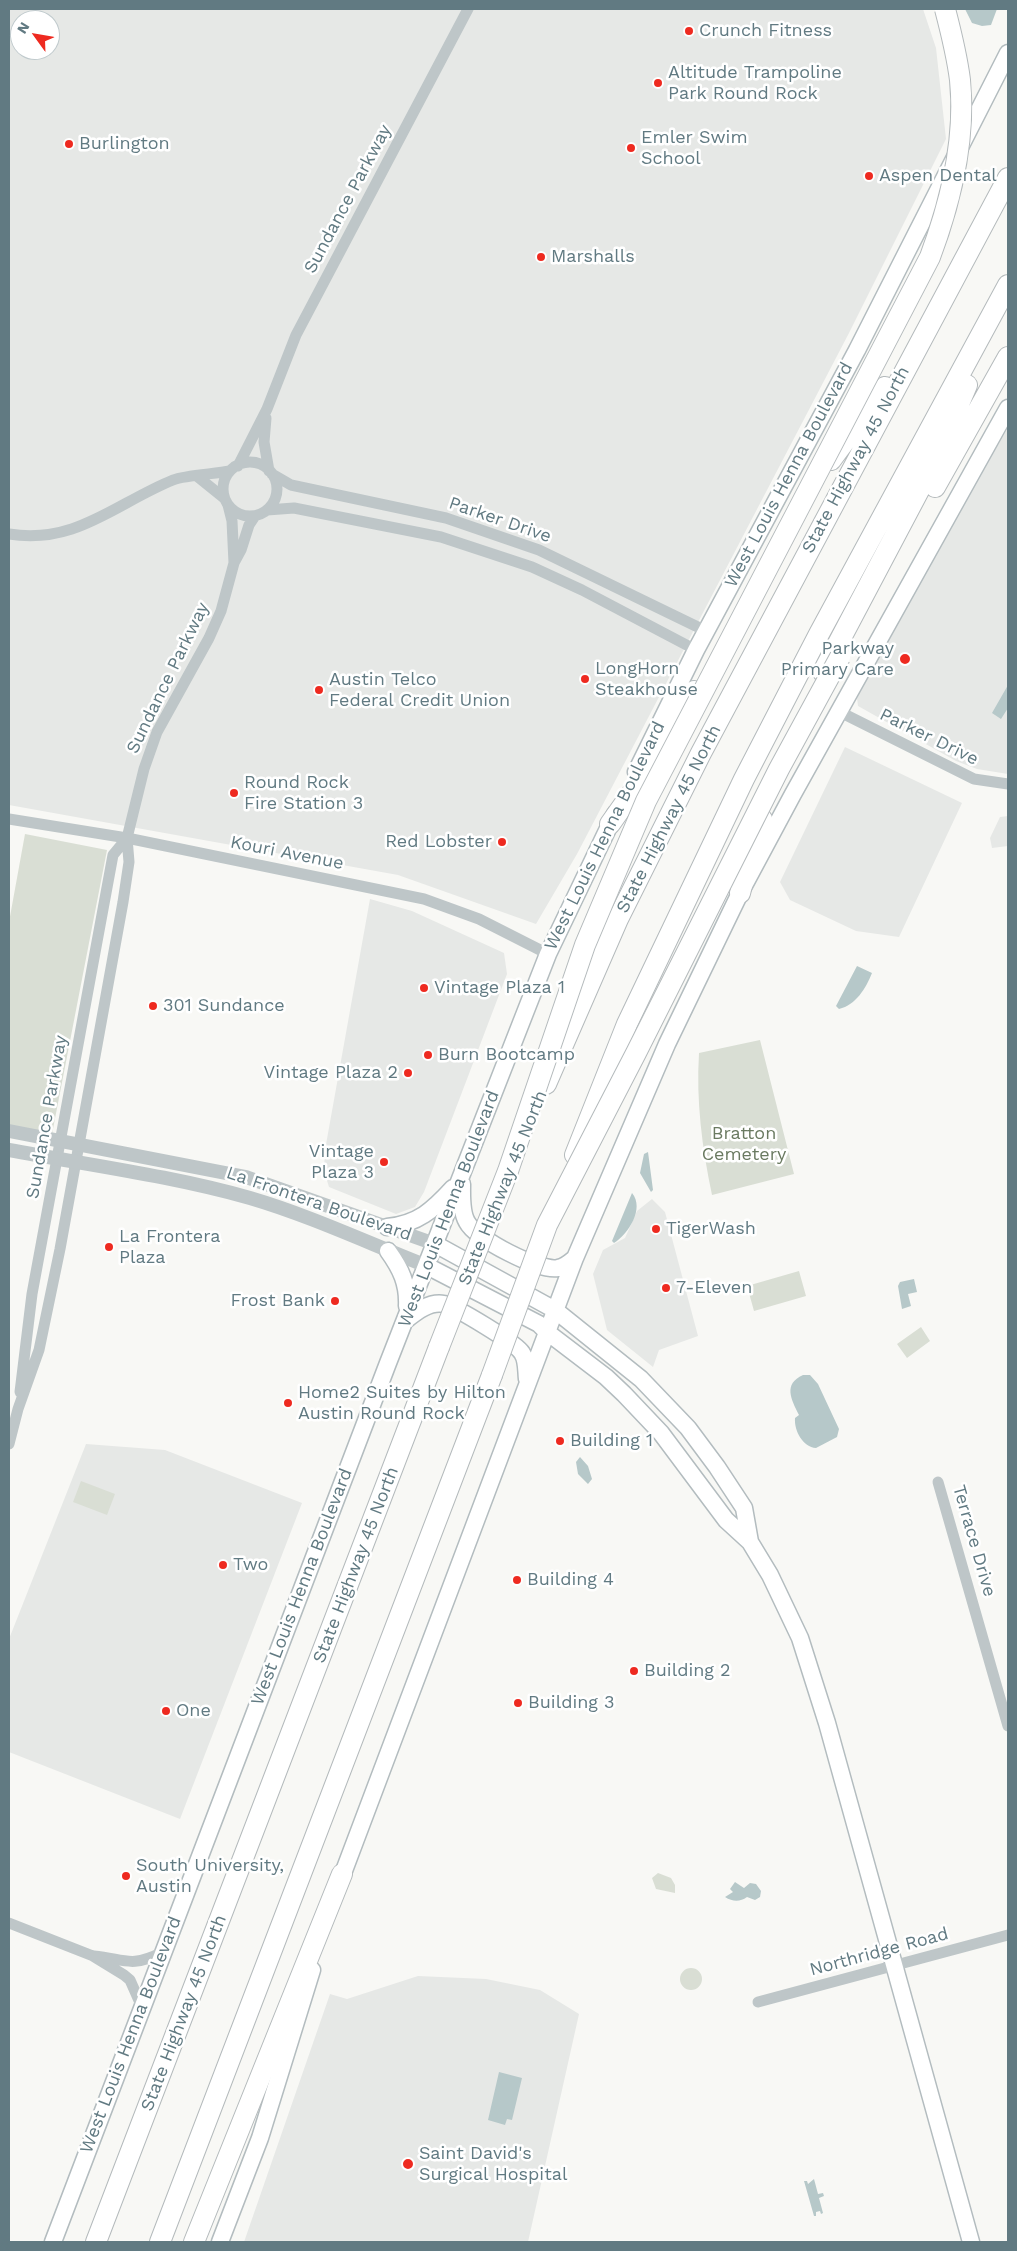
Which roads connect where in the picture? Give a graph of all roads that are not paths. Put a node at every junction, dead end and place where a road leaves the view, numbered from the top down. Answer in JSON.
{"nodes":[{"id":1,"x":468,"y":9,"type":"edge"},
{"id":2,"x":945,"y":9,"type":"edge"},
{"id":3,"x":1008,"y":53,"type":"edge"},
{"id":4,"x":1005,"y":183,"type":"edge"},
{"id":5,"x":1008,"y":286,"type":"edge"},
{"id":6,"x":994,"y":310,"type":"junction"},
{"id":7,"x":911,"y":357,"type":"junction"},
{"id":8,"x":1008,"y":357,"type":"edge"},
{"id":9,"x":267,"y":408,"type":"junction"},
{"id":10,"x":1008,"y":408,"type":"edge"},
{"id":11,"x":234,"y":468,"type":"junction"},
{"id":12,"x":270,"y":472,"type":"junction"},
{"id":13,"x":198,"y":477,"type":"junction"},
{"id":14,"x":226,"y":502,"type":"junction"},
{"id":15,"x":383,"y":505,"type":"junction"},
{"id":16,"x":267,"y":510,"type":"junction"},
{"id":17,"x":255,"y":516,"type":"junction"},
{"id":18,"x":379,"y":523,"type":"junction"},
{"id":19,"x":9,"y":534,"type":"edge"},
{"id":20,"x":539,"y":550,"type":"junction"},
{"id":21,"x":234,"y":563,"type":"junction"},
{"id":22,"x":532,"y":567,"type":"junction"},
{"id":23,"x":706,"y":631,"type":"junction"},
{"id":24,"x":696,"y":650,"type":"junction"},
{"id":25,"x":838,"y":711,"type":"junction"},
{"id":26,"x":1008,"y":784,"type":"edge"},
{"id":27,"x":9,"y":819,"type":"edge"},
{"id":28,"x":610,"y":824,"type":"junction"},
{"id":29,"x":127,"y":838,"type":"junction"},
{"id":30,"x":740,"y":894,"type":"junction"},
{"id":31,"x":548,"y":954,"type":"junction"},
{"id":32,"x":9,"y":1131,"type":"edge"},
{"id":33,"x":60,"y":1141,"type":"junction"},
{"id":34,"x":79,"y":1144,"type":"junction"},
{"id":35,"x":9,"y":1150,"type":"edge"},
{"id":36,"x":57,"y":1159,"type":"junction"},
{"id":37,"x":76,"y":1162,"type":"junction"},
{"id":38,"x":508,"y":1171,"type":"junction"},
{"id":39,"x":461,"y":1179,"type":"junction"},
{"id":40,"x":547,"y":1225,"type":"junction"},
{"id":41,"x":387,"y":1228,"type":"junction"},
{"id":42,"x":435,"y":1244,"type":"junction"},
{"id":43,"x":388,"y":1251,"type":"junction"},
{"id":44,"x":575,"y":1258,"type":"junction"},
{"id":45,"x":427,"y":1266,"type":"junction"},
{"id":46,"x":555,"y":1310,"type":"junction"},
{"id":47,"x":406,"y":1320,"type":"junction"},
{"id":48,"x":546,"y":1332,"type":"junction"},
{"id":49,"x":527,"y":1382,"type":"junction"},
{"id":50,"x":18,"y":1409,"type":"junction"},
{"id":51,"x":677,"y":1417,"type":"junction"},
{"id":52,"x":661,"y":1433,"type":"junction"},
{"id":53,"x":9,"y":1444,"type":"edge"},
{"id":54,"x":938,"y":1482,"type":"dead end"},
{"id":55,"x":750,"y":1542,"type":"junction"},
{"id":56,"x":1008,"y":1726,"type":"edge"},
{"id":57,"x":342,"y":1874,"type":"junction"},
{"id":58,"x":9,"y":1923,"type":"edge"},
{"id":59,"x":1008,"y":1935,"type":"edge"},
{"id":60,"x":161,"y":1953,"type":"junction"},
{"id":61,"x":93,"y":1956,"type":"junction"},
{"id":62,"x":895,"y":1966,"type":"junction"},
{"id":63,"x":758,"y":2002,"type":"dead end"},
{"id":64,"x":142,"y":2005,"type":"junction"},
{"id":65,"x":53,"y":2242,"type":"edge"},
{"id":66,"x":96,"y":2242,"type":"edge"},
{"id":67,"x":160,"y":2242,"type":"edge"},
{"id":68,"x":194,"y":2242,"type":"edge"},
{"id":69,"x":220,"y":2242,"type":"edge"},
{"id":70,"x":971,"y":2242,"type":"edge"}],
"edges":[{"from":1,"to":9,"type":"street","name":"Sundance Parkway"},
{"from":2,"to":38,"type":"highway","bridge":true},
{"from":3,"to":23,"type":"main road","name":"West Louis Henna Boulevard"},
{"from":4,"to":7,"type":"highway","name":"State Highway 45 North"},
{"from":5,"to":6,"type":"highway"},
{"from":6,"to":30,"type":"highway"},
{"from":6,"to":40,"type":"highway","bridge":true},
{"from":7,"to":28,"type":"highway"},
{"from":7,"to":38,"type":"highway","name":"State Highway 45 North","bridge":true},
{"from":8,"to":40,"type":"highway","bridge":true},
{"from":9,"to":11,"type":"street","name":"Sundance Parkway"},
{"from":9,"to":12,"type":"street","name":"Sundance Parkway"},
{"from":10,"to":25,"type":"main road"},
{"from":11,"to":12,"type":"street"},
{"from":11,"to":13,"type":"street"},
{"from":11,"to":14,"type":"street"},
{"from":12,"to":15,"type":"street","name":"Parker Drive"},
{"from":12,"to":16,"type":"street"},
{"from":13,"to":14,"type":"street"},
{"from":13,"to":19,"type":"street"},
{"from":14,"to":17,"type":"street"},
{"from":14,"to":21,"type":"street","name":"Sundance Parkway"},
{"from":15,"to":18,"type":"street"},
{"from":15,"to":20,"type":"street","name":"Parker Drive"},
{"from":16,"to":17,"type":"street"},
{"from":16,"to":18,"type":"street","name":"Parker Drive"},
{"from":17,"to":21,"type":"street","name":"Sundance Parkway"},
{"from":18,"to":22,"type":"street","name":"Parker Drive"},
{"from":20,"to":22,"type":"street"},
{"from":20,"to":23,"type":"street","name":"Parker Drive"},
{"from":21,"to":29,"type":"street","name":"Sundance Parkway"},
{"from":22,"to":24,"type":"street","name":"Parker Drive"},
{"from":23,"to":24,"type":"main road","name":"West Louis Henna Boulevard"},
{"from":24,"to":28,"type":"main road","name":"West Louis Henna Boulevard"},
{"from":25,"to":26,"type":"street","name":"Parker Drive"},
{"from":25,"to":30,"type":"main road"},
{"from":27,"to":29,"type":"street","name":"Kouri Avenue"},
{"from":28,"to":31,"type":"main road","name":"West Louis Henna Boulevard"},
{"from":29,"to":31,"type":"street","name":"Kouri Avenue"},
{"from":29,"to":33,"type":"street","name":"Sundance Parkway"},
{"from":29,"to":34,"type":"street","name":"Sundance Parkway"},
{"from":30,"to":44,"type":"main road"},
{"from":31,"to":39,"type":"main road","name":"West Louis Henna Boulevard"},
{"from":32,"to":33,"type":"street","name":"La Frontera Boulevard"},
{"from":33,"to":34,"type":"street","name":"La Frontera Boulevard"},
{"from":33,"to":36,"type":"street","name":"Sundance Parkway"},
{"from":34,"to":37,"type":"street","name":"Sundance Parkway"},
{"from":34,"to":41,"type":"street","name":"La Frontera Boulevard"},
{"from":35,"to":36,"type":"street","name":"La Frontera Boulevard"},
{"from":36,"to":37,"type":"street","name":"La Frontera Boulevard"},
{"from":36,"to":50,"type":"street","name":"Sundance Parkway"},
{"from":37,"to":43,"type":"street","name":"La Frontera Boulevard"},
{"from":37,"to":50,"type":"street","name":"Sundance Parkway"},
{"from":38,"to":66,"type":"highway","name":"State Highway 45 North","bridge":true},
{"from":39,"to":41,"type":"main road"},
{"from":39,"to":42,"type":"main road","name":"West Louis Henna Boulevard"},
{"from":39,"to":44,"type":"main road"},
{"from":40,"to":67,"type":"highway","bridge":true},
{"from":41,"to":42,"type":"street","name":"La Frontera Boulevard"},
{"from":42,"to":45,"type":"main road","name":"West Louis Henna Boulevard"},
{"from":42,"to":46,"type":"main road","name":"La Frontera Boulevard"},
{"from":43,"to":45,"type":"street","name":"La Frontera Boulevard"},
{"from":43,"to":47,"type":"main road"},
{"from":44,"to":46,"type":"main road"},
{"from":45,"to":47,"type":"main road","name":"West Louis Henna Boulevard"},
{"from":45,"to":48,"type":"main road","name":"La Frontera Boulevard"},
{"from":46,"to":48,"type":"main road"},
{"from":46,"to":51,"type":"main road","name":"La Frontera Boulevard"},
{"from":47,"to":49,"type":"main road"},
{"from":47,"to":60,"type":"main road","name":"West Louis Henna Boulevard"},
{"from":48,"to":49,"type":"main road"},
{"from":48,"to":52,"type":"main road","name":"La Frontera Boulevard"},
{"from":49,"to":57,"type":"main road"},
{"from":50,"to":53,"type":"street","name":"Sundance Parkway"},
{"from":51,"to":52,"type":"main road"},
{"from":51,"to":55,"type":"main road","name":"La Frontera Boulevard"},
{"from":52,"to":55,"type":"main road","name":"La Frontera Boulevard"},
{"from":54,"to":56,"type":"street","name":"Terrace Drive"},
{"from":55,"to":62,"type":"main road"},
{"from":57,"to":68,"type":"highway"},
{"from":57,"to":69,"type":"main road"},
{"from":58,"to":61,"type":"street"},
{"from":59,"to":62,"type":"street","name":"Northridge Road"},
{"from":60,"to":61,"type":"street"},
{"from":60,"to":64,"type":"main road","name":"West Louis Henna Boulevard"},
{"from":61,"to":64,"type":"street"},
{"from":62,"to":63,"type":"street","name":"Northridge Road"},
{"from":62,"to":70,"type":"main road"},
{"from":64,"to":65,"type":"main road","name":"West Louis Henna Boulevard"}]}
